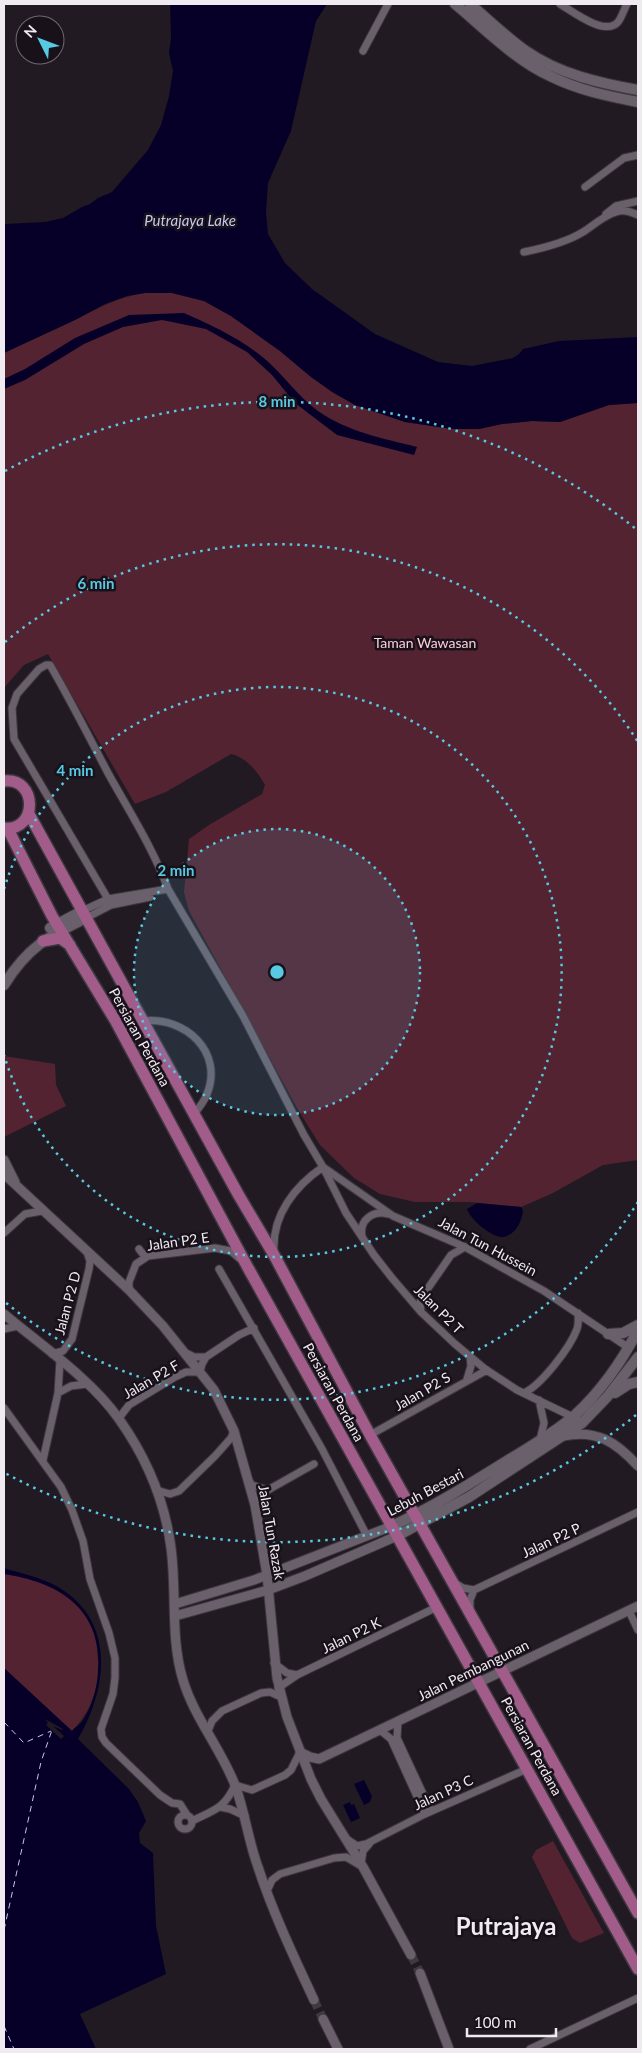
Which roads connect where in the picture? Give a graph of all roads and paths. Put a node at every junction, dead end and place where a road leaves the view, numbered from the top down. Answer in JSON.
{"nodes":[{"id":1,"x":388,"y":4,"type":"edge"},
{"id":2,"x":455,"y":4,"type":"edge"},
{"id":3,"x":470,"y":4,"type":"edge"},
{"id":4,"x":560,"y":4,"type":"edge"},
{"id":5,"x":627,"y":4,"type":"edge"},
{"id":6,"x":363,"y":51,"type":"dead end"},
{"id":7,"x":638,"y":90,"type":"edge"},
{"id":8,"x":638,"y":102,"type":"edge"},
{"id":9,"x":638,"y":155,"type":"edge"},
{"id":10,"x":585,"y":187,"type":"dead end"},
{"id":11,"x":638,"y":201,"type":"edge"},
{"id":12,"x":630,"y":202,"type":"junction"},
{"id":13,"x":629,"y":211,"type":"junction"},
{"id":14,"x":638,"y":215,"type":"edge"},
{"id":15,"x":602,"y":218,"type":"junction"},
{"id":16,"x":524,"y":252,"type":"dead end"},
{"id":17,"x":4,"y":781,"type":"edge"},
{"id":18,"x":29,"y":814,"type":"junction"},
{"id":19,"x":6,"y":828,"type":"edge"},
{"id":20,"x":169,"y":891,"type":"junction"},
{"id":21,"x":108,"y":900,"type":"junction"},
{"id":22,"x":84,"y":914,"type":"junction"},
{"id":23,"x":59,"y":927,"type":"junction"},
{"id":24,"x":43,"y":942,"type":"junction"},
{"id":25,"x":70,"y":945,"type":"junction"},
{"id":26,"x":4,"y":976,"type":"edge"},
{"id":27,"x":4,"y":985,"type":"edge"},
{"id":28,"x":143,"y":1021,"type":"junction"},
{"id":29,"x":194,"y":1114,"type":"junction"},
{"id":30,"x":4,"y":1160,"type":"edge"},
{"id":31,"x":323,"y":1167,"type":"junction"},
{"id":32,"x":4,"y":1174,"type":"edge"},
{"id":33,"x":21,"y":1192,"type":"junction"},
{"id":34,"x":42,"y":1211,"type":"junction"},
{"id":35,"x":393,"y":1216,"type":"junction"},
{"id":36,"x":4,"y":1233,"type":"edge"},
{"id":37,"x":362,"y":1238,"type":"junction"},
{"id":38,"x":465,"y":1247,"type":"junction"},
{"id":39,"x":139,"y":1249,"type":"dead end"},
{"id":40,"x":85,"y":1250,"type":"junction"},
{"id":41,"x":274,"y":1255,"type":"junction"},
{"id":42,"x":148,"y":1256,"type":"junction"},
{"id":43,"x":246,"y":1266,"type":"junction"},
{"id":44,"x":219,"y":1269,"type":"dead end"},
{"id":45,"x":129,"y":1290,"type":"junction"},
{"id":46,"x":421,"y":1312,"type":"junction"},
{"id":47,"x":578,"y":1313,"type":"junction"},
{"id":48,"x":4,"y":1314,"type":"edge"},
{"id":49,"x":638,"y":1325,"type":"edge"},
{"id":50,"x":18,"y":1326,"type":"junction"},
{"id":51,"x":254,"y":1328,"type":"junction"},
{"id":52,"x":4,"y":1329,"type":"edge"},
{"id":53,"x":638,"y":1330,"type":"edge"},
{"id":54,"x":608,"y":1334,"type":"junction"},
{"id":55,"x":628,"y":1348,"type":"junction"},
{"id":56,"x":184,"y":1352,"type":"junction"},
{"id":57,"x":52,"y":1354,"type":"junction"},
{"id":58,"x":470,"y":1356,"type":"junction"},
{"id":59,"x":638,"y":1356,"type":"edge"},
{"id":60,"x":206,"y":1357,"type":"junction"},
{"id":61,"x":621,"y":1359,"type":"junction"},
{"id":62,"x":60,"y":1360,"type":"junction"},
{"id":63,"x":635,"y":1369,"type":"edge"},
{"id":64,"x":487,"y":1370,"type":"junction"},
{"id":65,"x":200,"y":1372,"type":"junction"},
{"id":66,"x":466,"y":1380,"type":"junction"},
{"id":67,"x":638,"y":1382,"type":"edge"},
{"id":68,"x":87,"y":1384,"type":"junction"},
{"id":69,"x":58,"y":1392,"type":"junction"},
{"id":70,"x":524,"y":1393,"type":"junction"},
{"id":71,"x":607,"y":1398,"type":"junction"},
{"id":72,"x":539,"y":1400,"type":"junction"},
{"id":73,"x":4,"y":1408,"type":"edge"},
{"id":74,"x":574,"y":1416,"type":"junction"},
{"id":75,"x":119,"y":1418,"type":"junction"},
{"id":76,"x":582,"y":1423,"type":"junction"},
{"id":77,"x":234,"y":1431,"type":"junction"},
{"id":78,"x":370,"y":1435,"type":"junction"},
{"id":79,"x":563,"y":1436,"type":"junction"},
{"id":80,"x":540,"y":1440,"type":"junction"},
{"id":81,"x":43,"y":1460,"type":"junction"},
{"id":82,"x":314,"y":1464,"type":"dead end"},
{"id":83,"x":636,"y":1464,"type":"edge"},
{"id":84,"x":249,"y":1481,"type":"junction"},
{"id":85,"x":156,"y":1490,"type":"junction"},
{"id":86,"x":268,"y":1490,"type":"junction"},
{"id":87,"x":255,"y":1506,"type":"junction"},
{"id":88,"x":638,"y":1512,"type":"edge"},
{"id":89,"x":418,"y":1520,"type":"junction"},
{"id":90,"x":392,"y":1526,"type":"junction"},
{"id":91,"x":367,"y":1536,"type":"junction"},
{"id":92,"x":398,"y":1536,"type":"junction"},
{"id":93,"x":267,"y":1575,"type":"junction"},
{"id":94,"x":452,"y":1581,"type":"junction"},
{"id":95,"x":268,"y":1590,"type":"junction"},
{"id":96,"x":474,"y":1590,"type":"junction"},
{"id":97,"x":175,"y":1604,"type":"junction"},
{"id":98,"x":638,"y":1606,"type":"edge"},
{"id":99,"x":437,"y":1607,"type":"junction"},
{"id":100,"x":629,"y":1611,"type":"junction"},
{"id":101,"x":470,"y":1613,"type":"junction"},
{"id":102,"x":175,"y":1616,"type":"junction"},
{"id":103,"x":638,"y":1630,"type":"edge"},
{"id":104,"x":274,"y":1663,"type":"junction"},
{"id":105,"x":503,"y":1670,"type":"junction"},
{"id":106,"x":297,"y":1675,"type":"junction"},
{"id":107,"x":479,"y":1681,"type":"junction"},
{"id":108,"x":279,"y":1692,"type":"junction"},
{"id":109,"x":398,"y":1721,"type":"junction"},
{"id":110,"x":380,"y":1730,"type":"junction"},
{"id":111,"x":208,"y":1731,"type":"junction"},
{"id":112,"x":300,"y":1752,"type":"junction"},
{"id":113,"x":319,"y":1758,"type":"junction"},
{"id":114,"x":527,"y":1768,"type":"junction"},
{"id":115,"x":311,"y":1779,"type":"junction"},
{"id":116,"x":235,"y":1785,"type":"junction"},
{"id":117,"x":220,"y":1808,"type":"junction"},
{"id":118,"x":428,"y":1812,"type":"junction"},
{"id":119,"x":245,"y":1816,"type":"junction"},
{"id":120,"x":344,"y":1837,"type":"junction"},
{"id":121,"x":372,"y":1842,"type":"junction"},
{"id":122,"x":362,"y":1865,"type":"junction"},
{"id":123,"x":267,"y":1891,"type":"junction"},
{"id":124,"x":638,"y":1913,"type":"edge"},
{"id":125,"x":410,"y":1955,"type":"tunnel mouth"},
{"id":126,"x":638,"y":1969,"type":"edge"},
{"id":127,"x":420,"y":1973,"type":"tunnel mouth"},
{"id":128,"x":638,"y":1998,"type":"edge"},
{"id":129,"x":314,"y":2000,"type":"tunnel mouth"},
{"id":130,"x":323,"y":2019,"type":"tunnel mouth"},
{"id":131,"x":338,"y":2049,"type":"edge"},
{"id":132,"x":449,"y":2049,"type":"edge"},
{"id":133,"x":530,"y":2049,"type":"edge"}],
"edges":[{"from":1,"to":6,"type":"street"},
{"from":2,"to":8,"type":"main road"},
{"from":3,"to":7,"type":"main road"},
{"from":4,"to":5,"type":"street"},
{"from":9,"to":10,"type":"street"},
{"from":11,"to":12,"type":"street"},
{"from":12,"to":13,"type":"street"},
{"from":12,"to":15,"type":"street"},
{"from":13,"to":14,"type":"street"},
{"from":13,"to":15,"type":"street"},
{"from":15,"to":16,"type":"street"},
{"from":17,"to":18,"type":"main road"},
{"from":18,"to":19,"type":"main road"},
{"from":18,"to":22,"type":"main road","name":"Persiaran Perdana"},
{"from":19,"to":23,"type":"main road","name":"Persiaran Perdana"},
{"from":20,"to":21,"type":"street"},
{"from":20,"to":21,"type":"street","name":"Jalan P2 T"},
{"from":20,"to":22,"type":"street"},
{"from":20,"to":31,"type":"street","name":"Jalan P2 T"},
{"from":21,"to":22,"type":"street"},
{"from":22,"to":23,"type":"main road"},
{"from":22,"to":28,"type":"main road","name":"Persiaran Perdana"},
{"from":23,"to":24,"type":"main road"},
{"from":23,"to":25,"type":"main road","name":"Persiaran Perdana"},
{"from":23,"to":26,"type":"main road"},
{"from":24,"to":25,"type":"main road"},
{"from":24,"to":27,"type":"main road"},
{"from":25,"to":43,"type":"main road","name":"Persiaran Perdana"},
{"from":28,"to":29,"type":"main road","name":"Persiaran Perdana"},
{"from":28,"to":29,"type":"street"},
{"from":29,"to":41,"type":"main road","name":"Persiaran Perdana"},
{"from":30,"to":33,"type":"street"},
{"from":31,"to":35,"type":"street","name":"Jalan Tun Hussein"},
{"from":31,"to":37,"type":"street","name":"Jalan P2 T"},
{"from":31,"to":41,"type":"street"},
{"from":32,"to":33,"type":"street","name":"Jalan Tun Razak"},
{"from":33,"to":34,"type":"street","name":"Jalan Tun Razak"},
{"from":34,"to":36,"type":"street"},
{"from":34,"to":40,"type":"street","name":"Jalan Tun Razak"},
{"from":35,"to":37,"type":"street"},
{"from":35,"to":38,"type":"street","name":"Jalan Tun Hussein"},
{"from":37,"to":46,"type":"street","name":"Jalan P2 T"},
{"from":38,"to":46,"type":"street"},
{"from":38,"to":47,"type":"street","name":"Jalan Tun Hussein"},
{"from":39,"to":42,"type":"street"},
{"from":40,"to":45,"type":"street","name":"Jalan Tun Razak"},
{"from":40,"to":57,"type":"street","name":"Jalan P2 D"},
{"from":41,"to":78,"type":"main road","name":"Persiaran Perdana"},
{"from":42,"to":43,"type":"street","name":"Jalan P2 E"},
{"from":42,"to":45,"type":"street","name":"Jalan P2 E"},
{"from":43,"to":90,"type":"main road","name":"Persiaran Perdana"},
{"from":44,"to":51,"type":"street"},
{"from":45,"to":56,"type":"street","name":"Jalan Tun Razak"},
{"from":46,"to":58,"type":"street","name":"Jalan P2 T"},
{"from":47,"to":54,"type":"street","name":"Jalan Tun Hussein"},
{"from":47,"to":70,"type":"street"},
{"from":48,"to":50,"type":"street"},
{"from":49,"to":54,"type":"main road"},
{"from":50,"to":52,"type":"street"},
{"from":50,"to":57,"type":"street"},
{"from":51,"to":60,"type":"street"},
{"from":51,"to":91,"type":"street"},
{"from":53,"to":55,"type":"main road","name":"Lebuh Bestari"},
{"from":54,"to":55,"type":"street","name":"Jalan Tun Hussein"},
{"from":55,"to":59,"type":"main road","name":"Jalan Tun Hussein"},
{"from":55,"to":61,"type":"main road","name":"Lebuh Bestari"},
{"from":56,"to":60,"type":"street"},
{"from":56,"to":65,"type":"street","name":"Jalan Tun Razak"},
{"from":57,"to":62,"type":"street"},
{"from":58,"to":64,"type":"street","name":"Jalan P2 T"},
{"from":58,"to":66,"type":"street"},
{"from":59,"to":63,"type":"main road","name":"Lebuh Bestari"},
{"from":60,"to":65,"type":"street"},
{"from":61,"to":63,"type":"main road"},
{"from":61,"to":74,"type":"main road","name":"Lebuh Bestari"},
{"from":62,"to":68,"type":"street"},
{"from":62,"to":69,"type":"street"},
{"from":63,"to":71,"type":"main road","name":"Lebuh Bestari"},
{"from":64,"to":66,"type":"street","name":"Jalan P2 S"},
{"from":64,"to":70,"type":"street","name":"Jalan P2 T"},
{"from":65,"to":75,"type":"street","name":"Jalan P2 F"},
{"from":65,"to":77,"type":"street","name":"Jalan Tun Razak"},
{"from":66,"to":78,"type":"street","name":"Jalan P2 S"},
{"from":67,"to":71,"type":"main road"},
{"from":68,"to":69,"type":"street"},
{"from":68,"to":75,"type":"street"},
{"from":69,"to":81,"type":"street"},
{"from":70,"to":72,"type":"street","name":"Jalan P2 T"},
{"from":71,"to":76,"type":"main road","name":"Lebuh Bestari"},
{"from":72,"to":74,"type":"street","name":"Jalan P2 T"},
{"from":72,"to":80,"type":"street"},
{"from":73,"to":81,"type":"street"},
{"from":74,"to":76,"type":"street","name":"Jalan P2 T"},
{"from":74,"to":80,"type":"main road","name":"Lebuh Bestari"},
{"from":75,"to":85,"type":"street"},
{"from":76,"to":79,"type":"main road","name":"Lebuh Bestari"},
{"from":77,"to":84,"type":"street","name":"Jalan Tun Razak"},
{"from":77,"to":85,"type":"street"},
{"from":78,"to":89,"type":"main road","name":"Persiaran Perdana"},
{"from":79,"to":83,"type":"street"},
{"from":79,"to":89,"type":"main road","name":"Lebuh Bestari"},
{"from":80,"to":89,"type":"main road","name":"Lebuh Bestari"},
{"from":81,"to":117,"type":"street"},
{"from":82,"to":86,"type":"street"},
{"from":84,"to":86,"type":"street"},
{"from":84,"to":87,"type":"street","name":"Jalan Tun Razak"},
{"from":85,"to":97,"type":"street"},
{"from":86,"to":87,"type":"street"},
{"from":87,"to":93,"type":"street","name":"Jalan Tun Razak"},
{"from":88,"to":96,"type":"street","name":"Jalan P2 P"},
{"from":89,"to":90,"type":"main road","name":"Lebuh Bestari"},
{"from":89,"to":92,"type":"main road","name":"Lebuh Bestari"},
{"from":89,"to":94,"type":"main road","name":"Persiaran Perdana"},
{"from":90,"to":91,"type":"street","name":"Lebuh Bestari"},
{"from":90,"to":92,"type":"main road","name":"Persiaran Perdana"},
{"from":91,"to":93,"type":"street","name":"Lebuh Bestari"},
{"from":92,"to":95,"type":"street","name":"Lebuh Bestari"},
{"from":92,"to":99,"type":"main road","name":"Persiaran Perdana"},
{"from":93,"to":95,"type":"street","name":"Jalan Tun Razak"},
{"from":93,"to":97,"type":"street","name":"Lebuh Bestari"},
{"from":94,"to":96,"type":"street"},
{"from":94,"to":101,"type":"main road","name":"Persiaran Perdana"},
{"from":95,"to":102,"type":"street","name":"Lebuh Bestari"},
{"from":95,"to":104,"type":"street","name":"Jalan Tun Razak"},
{"from":96,"to":101,"type":"street"},
{"from":97,"to":102,"type":"street"},
{"from":98,"to":100,"type":"street","name":"Jalan Pembangunan"},
{"from":99,"to":106,"type":"street","name":"Jalan P2 K"},
{"from":99,"to":107,"type":"main road","name":"Persiaran Perdana"},
{"from":100,"to":103,"type":"street"},
{"from":100,"to":105,"type":"street","name":"Jalan Pembangunan"},
{"from":101,"to":105,"type":"main road","name":"Persiaran Perdana"},
{"from":102,"to":111,"type":"street"},
{"from":104,"to":106,"type":"street"},
{"from":104,"to":108,"type":"street","name":"Jalan Tun Razak"},
{"from":105,"to":107,"type":"street","name":"Jalan Pembangunan"},
{"from":105,"to":124,"type":"main road","name":"Persiaran Perdana"},
{"from":106,"to":108,"type":"street","name":"Jalan P2 K"},
{"from":107,"to":109,"type":"street","name":"Jalan Pembangunan"},
{"from":107,"to":114,"type":"main road","name":"Persiaran Perdana"},
{"from":108,"to":111,"type":"street"},
{"from":108,"to":112,"type":"street","name":"Jalan Tun Razak"},
{"from":109,"to":110,"type":"street","name":"Jalan Pembangunan"},
{"from":109,"to":118,"type":"street"},
{"from":110,"to":113,"type":"street","name":"Jalan Pembangunan"},
{"from":110,"to":118,"type":"street"},
{"from":111,"to":116,"type":"street"},
{"from":112,"to":113,"type":"street"},
{"from":112,"to":115,"type":"street","name":"Jalan Tun Razak"},
{"from":112,"to":116,"type":"street"},
{"from":113,"to":115,"type":"street"},
{"from":114,"to":118,"type":"street","name":"Jalan P3 C"},
{"from":114,"to":126,"type":"main road","name":"Persiaran Perdana"},
{"from":115,"to":120,"type":"street","name":"Jalan Tun Razak"},
{"from":116,"to":117,"type":"street"},
{"from":116,"to":119,"type":"street"},
{"from":117,"to":119,"type":"street"},
{"from":118,"to":121,"type":"street","name":"Jalan P3 C"},
{"from":119,"to":123,"type":"street"},
{"from":120,"to":121,"type":"street","name":"Jalan P3 C"},
{"from":120,"to":122,"type":"street","name":"Jalan Tun Razak"},
{"from":121,"to":122,"type":"street"},
{"from":122,"to":123,"type":"street"},
{"from":122,"to":125,"type":"street","name":"Jalan Tun Razak"},
{"from":123,"to":129,"type":"street"},
{"from":127,"to":132,"type":"street"},
{"from":128,"to":133,"type":"street"},
{"from":130,"to":131,"type":"street"}]}
